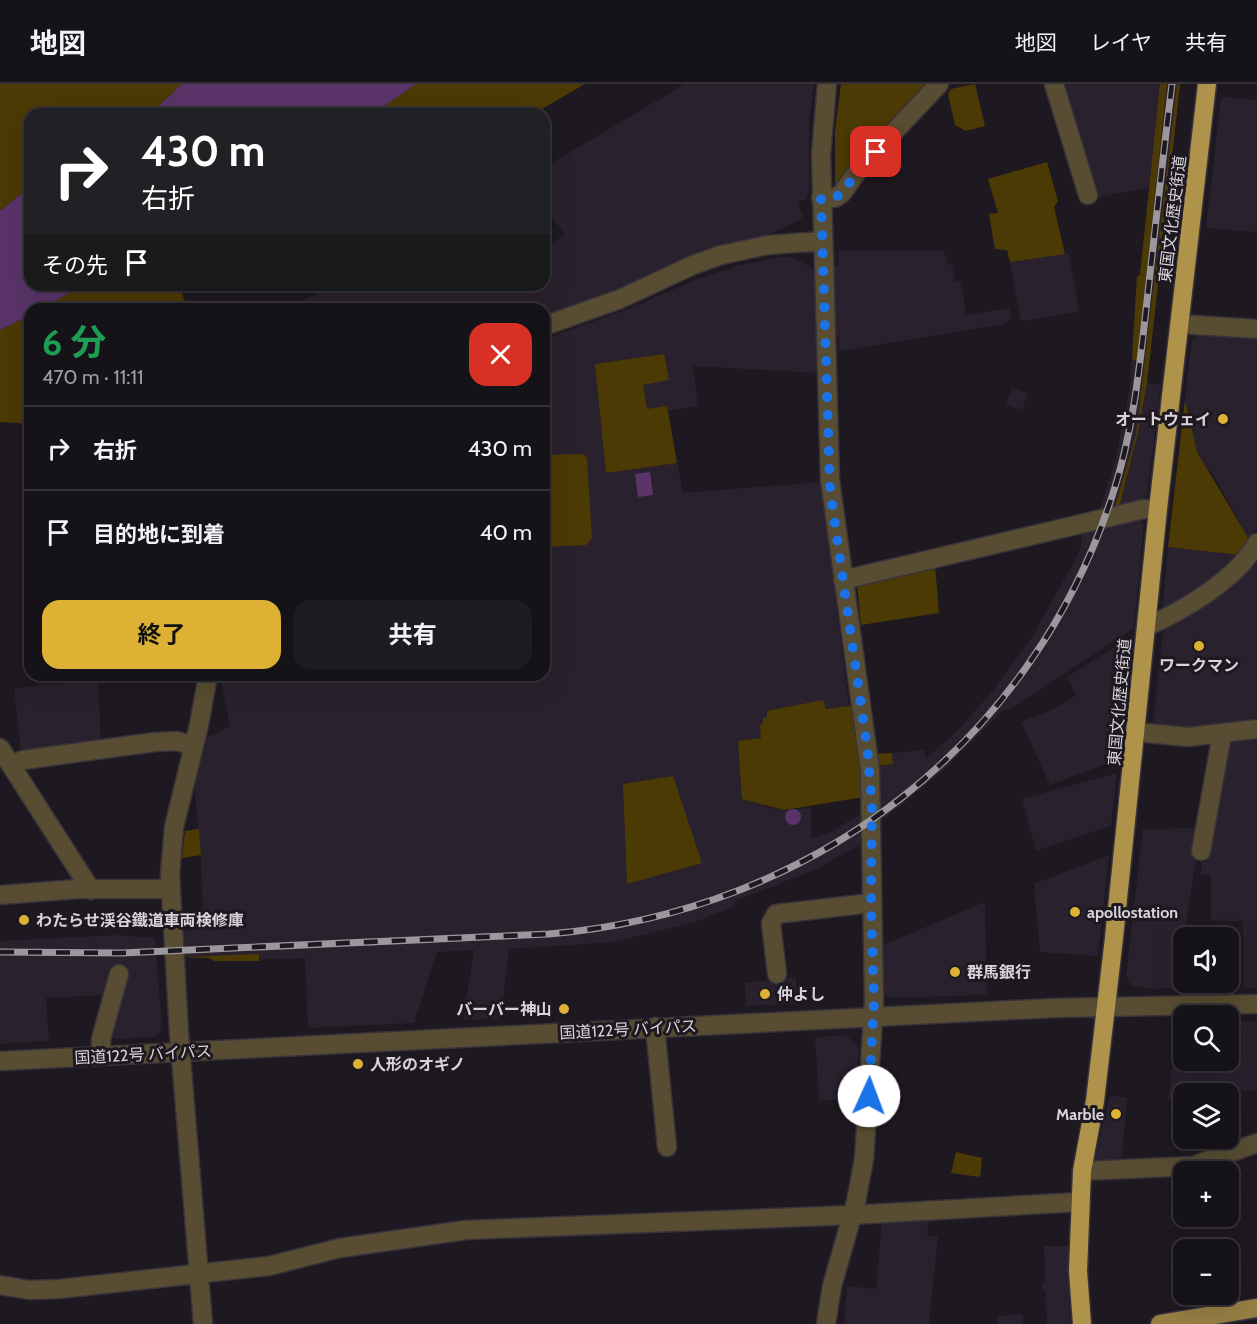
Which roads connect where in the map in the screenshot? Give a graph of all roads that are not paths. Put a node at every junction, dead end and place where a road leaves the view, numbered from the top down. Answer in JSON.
{"nodes":[{"id":1,"x":827,"y":84,"type":"edge"},
{"id":2,"x":939,"y":84,"type":"edge"},
{"id":3,"x":1054,"y":84,"type":"edge"},
{"id":4,"x":1207,"y":84,"type":"edge"},
{"id":5,"x":1088,"y":195,"type":"dead end"},
{"id":6,"x":821,"y":198,"type":"junction"},
{"id":7,"x":822,"y":241,"type":"junction"},
{"id":8,"x":550,"y":324,"type":"edge"},
{"id":9,"x":1179,"y":324,"type":"junction"},
{"id":10,"x":1257,"y":329,"type":"edge"},
{"id":11,"x":1158,"y":509,"type":"junction"},
{"id":12,"x":1257,"y":543,"type":"edge"},
{"id":13,"x":843,"y":580,"type":"junction"},
{"id":14,"x":1146,"y":627,"type":"junction"},
{"id":15,"x":207,"y":681,"type":"edge"},
{"id":16,"x":1257,"y":729,"type":"edge"},
{"id":17,"x":1137,"y":732,"type":"junction"},
{"id":18,"x":1222,"y":734,"type":"junction"},
{"id":19,"x":194,"y":746,"type":"junction"},
{"id":20,"x":0,"y":748,"type":"edge"},
{"id":21,"x":11,"y":765,"type":"junction"},
{"id":22,"x":1201,"y":851,"type":"dead end"},
{"id":23,"x":170,"y":889,"type":"junction"},
{"id":24,"x":91,"y":890,"type":"junction"},
{"id":25,"x":0,"y":895,"type":"edge"},
{"id":26,"x":871,"y":898,"type":"junction"},
{"id":27,"x":119,"y":974,"type":"dead end"},
{"id":28,"x":777,"y":974,"type":"dead end"},
{"id":29,"x":1257,"y":1004,"type":"edge"},
{"id":30,"x":1106,"y":1006,"type":"junction"},
{"id":31,"x":873,"y":1018,"type":"junction"},
{"id":32,"x":655,"y":1027,"type":"junction"},
{"id":33,"x":181,"y":1052,"type":"junction"},
{"id":34,"x":101,"y":1055,"type":"junction"},
{"id":35,"x":0,"y":1061,"type":"edge"},
{"id":36,"x":1257,"y":1143,"type":"edge"},
{"id":37,"x":667,"y":1147,"type":"dead end"},
{"id":38,"x":1082,"y":1171,"type":"junction"},
{"id":39,"x":1079,"y":1202,"type":"junction"},
{"id":40,"x":852,"y":1215,"type":"junction"},
{"id":41,"x":199,"y":1274,"type":"junction"},
{"id":42,"x":0,"y":1285,"type":"edge"},
{"id":43,"x":1257,"y":1308,"type":"edge"},
{"id":44,"x":203,"y":1324,"type":"edge"},
{"id":45,"x":826,"y":1324,"type":"edge"},
{"id":46,"x":1082,"y":1324,"type":"edge"},
{"id":47,"x":1160,"y":1324,"type":"edge"}],
"edges":[{"from":1,"to":6,"type":"street"},
{"from":2,"to":6,"type":"street"},
{"from":3,"to":5,"type":"street"},
{"from":4,"to":9,"type":"highway","name":"東国文化歴史街道"},
{"from":6,"to":7,"type":"street"},
{"from":7,"to":8,"type":"street"},
{"from":7,"to":13,"type":"street"},
{"from":9,"to":10,"type":"street"},
{"from":9,"to":11,"type":"highway","name":"東国文化歴史街道"},
{"from":11,"to":13,"type":"street"},
{"from":11,"to":14,"type":"highway","name":"東国文化歴史街道"},
{"from":12,"to":14,"type":"street"},
{"from":13,"to":26,"type":"street"},
{"from":14,"to":17,"type":"highway","name":"東国文化歴史街道"},
{"from":15,"to":19,"type":"street"},
{"from":16,"to":18,"type":"street"},
{"from":17,"to":18,"type":"street"},
{"from":17,"to":30,"type":"highway","name":"東国文化歴史街道"},
{"from":18,"to":22,"type":"street"},
{"from":19,"to":21,"type":"street"},
{"from":19,"to":23,"type":"street"},
{"from":20,"to":21,"type":"street"},
{"from":21,"to":24,"type":"street"},
{"from":23,"to":24,"type":"street"},
{"from":23,"to":33,"type":"street"},
{"from":24,"to":25,"type":"street"},
{"from":26,"to":28,"type":"street"},
{"from":26,"to":31,"type":"street"},
{"from":27,"to":34,"type":"street"},
{"from":29,"to":30,"type":"street","name":"国道122号 バイパス"},
{"from":30,"to":31,"type":"street","name":"国道122号 バイパス"},
{"from":30,"to":38,"type":"highway","name":"東国文化歴史街道"},
{"from":31,"to":32,"type":"street","name":"国道122号 バイパス"},
{"from":31,"to":40,"type":"street"},
{"from":32,"to":33,"type":"street","name":"国道122号 バイパス"},
{"from":32,"to":37,"type":"street"},
{"from":33,"to":34,"type":"street","name":"国道122号 バイパス"},
{"from":33,"to":41,"type":"street"},
{"from":34,"to":35,"type":"street","name":"国道122号 バイパス"},
{"from":36,"to":38,"type":"street"},
{"from":38,"to":39,"type":"highway","name":"東国文化歴史街道"},
{"from":39,"to":40,"type":"street"},
{"from":39,"to":46,"type":"highway","name":"東国文化歴史街道"},
{"from":40,"to":41,"type":"street"},
{"from":40,"to":45,"type":"street"},
{"from":41,"to":42,"type":"street"},
{"from":41,"to":44,"type":"street"},
{"from":43,"to":47,"type":"main road"}]}
